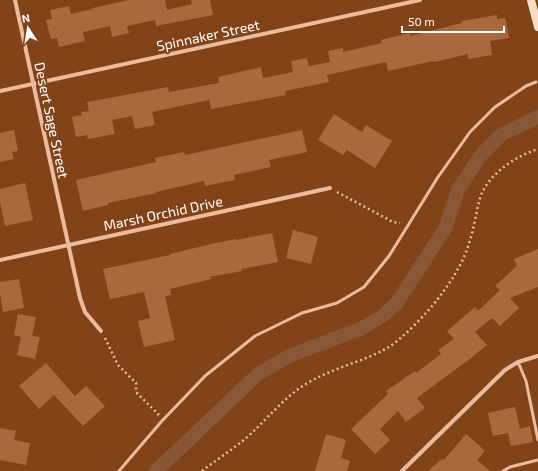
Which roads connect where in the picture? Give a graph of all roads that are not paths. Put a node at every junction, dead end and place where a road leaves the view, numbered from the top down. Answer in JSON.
{"nodes":[{"id":1,"x":15,"y":0,"type":"edge"},
{"id":2,"x":420,"y":0,"type":"edge"},
{"id":3,"x":531,"y":0,"type":"edge"},
{"id":4,"x":538,"y":27,"type":"edge"},
{"id":5,"x":536,"y":82,"type":"dead end"},
{"id":6,"x":33,"y":84,"type":"junction"},
{"id":7,"x":0,"y":91,"type":"edge"},
{"id":8,"x":330,"y":188,"type":"road end"},
{"id":9,"x":69,"y":244,"type":"junction"},
{"id":10,"x":0,"y":260,"type":"edge"},
{"id":11,"x":101,"y":331,"type":"road end"},
{"id":12,"x":538,"y":356,"type":"edge"},
{"id":13,"x":518,"y":362,"type":"junction"},
{"id":14,"x":538,"y":440,"type":"edge"},
{"id":15,"x":538,"y":460,"type":"edge"},
{"id":16,"x":119,"y":471,"type":"edge"},
{"id":17,"x":402,"y":471,"type":"edge"},
{"id":18,"x":503,"y":471,"type":"edge"}],
"edges":[{"from":1,"to":6,"type":"street","name":"Desert Sage Street"},
{"from":2,"to":6,"type":"street","name":"Spinnaker Street"},
{"from":3,"to":4,"type":"street"},
{"from":5,"to":16,"type":"lane"},
{"from":6,"to":7,"type":"street","name":"Spinnaker Street"},
{"from":6,"to":9,"type":"street","name":"Desert Sage Street"},
{"from":8,"to":9,"type":"street","name":"Marsh Orchid Drive"},
{"from":9,"to":10,"type":"street","name":"Marsh Orchid Drive"},
{"from":9,"to":11,"type":"street","name":"Desert Sage Street"},
{"from":12,"to":13,"type":"street"},
{"from":13,"to":14,"type":"lane"},
{"from":13,"to":17,"type":"street"},
{"from":15,"to":18,"type":"lane"}]}
